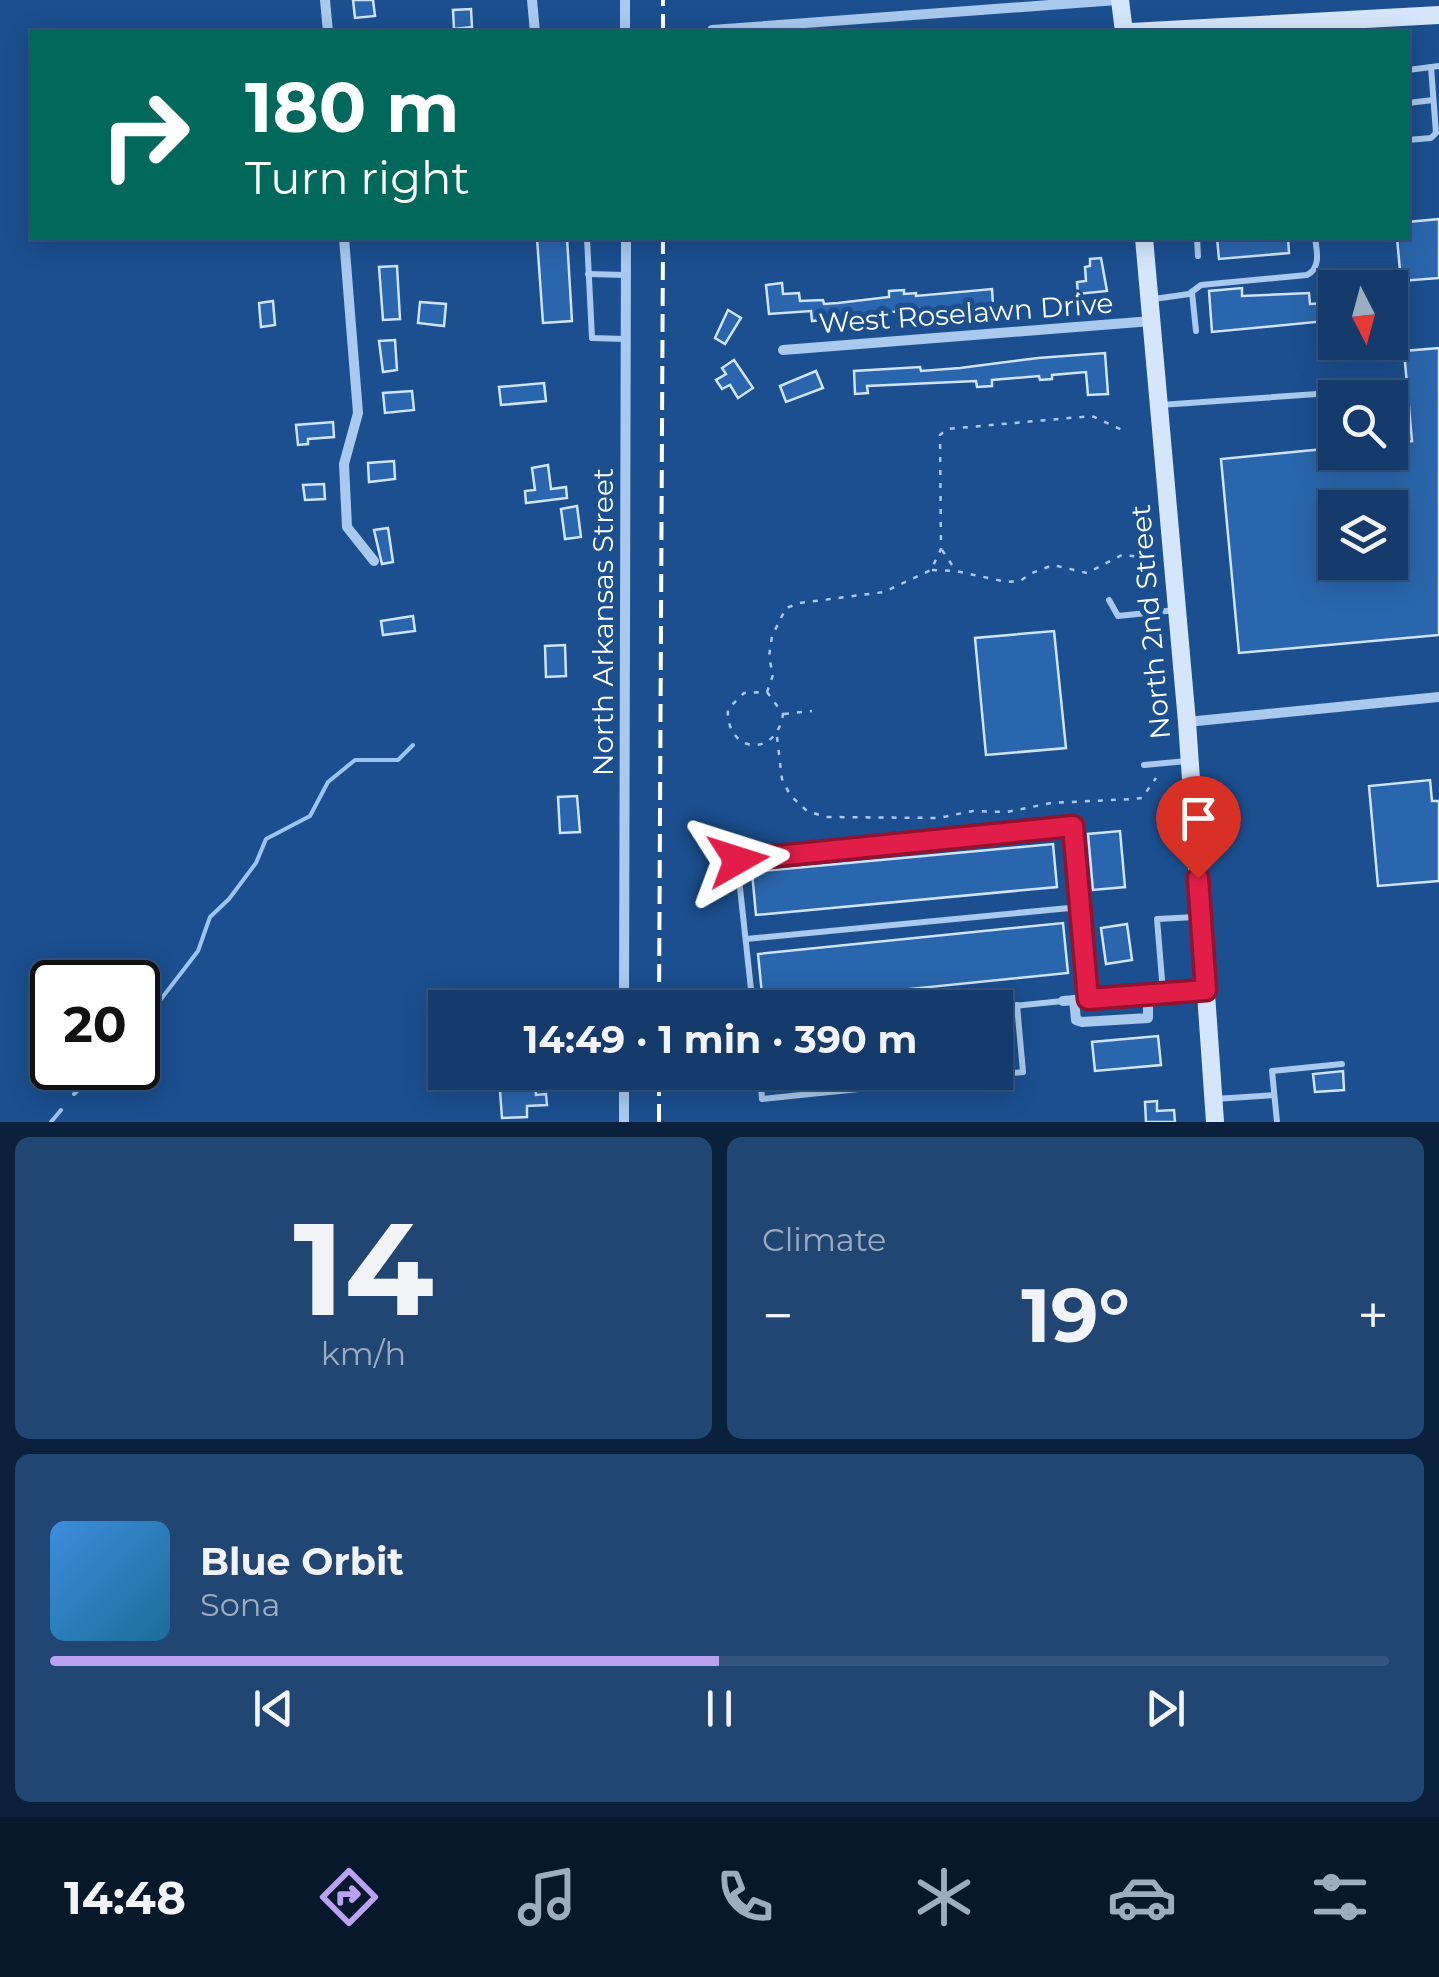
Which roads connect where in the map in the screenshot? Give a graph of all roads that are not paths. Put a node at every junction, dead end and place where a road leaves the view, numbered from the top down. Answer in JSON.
{"nodes":[{"id":1,"x":326,"y":0,"type":"edge"},
{"id":2,"x":532,"y":0,"type":"edge"},
{"id":3,"x":625,"y":0,"type":"edge"},
{"id":4,"x":1119,"y":0,"type":"edge"},
{"id":5,"x":1439,"y":15,"type":"edge"},
{"id":6,"x":1365,"y":26,"type":"edge"},
{"id":7,"x":1266,"y":29,"type":"edge"},
{"id":8,"x":328,"y":30,"type":"edge"},
{"id":9,"x":535,"y":30,"type":"edge"},
{"id":10,"x":625,"y":30,"type":"edge"},
{"id":11,"x":712,"y":30,"type":"edge"},
{"id":12,"x":1127,"y":30,"type":"edge"},
{"id":13,"x":1220,"y":30,"type":"edge"},
{"id":14,"x":1435,"y":67,"type":"edge"},
{"id":15,"x":1410,"y":70,"type":"edge"},
{"id":16,"x":1433,"y":100,"type":"junction"},
{"id":17,"x":1410,"y":103,"type":"edge"},
{"id":18,"x":1410,"y":140,"type":"edge"},
{"id":19,"x":344,"y":240,"type":"edge"},
{"id":20,"x":587,"y":240,"type":"edge"},
{"id":21,"x":626,"y":240,"type":"edge"},
{"id":22,"x":1144,"y":240,"type":"edge"},
{"id":23,"x":1197,"y":240,"type":"edge"},
{"id":24,"x":1316,"y":240,"type":"edge"},
{"id":25,"x":1198,"y":256,"type":"dead end"},
{"id":26,"x":588,"y":274,"type":"junction"},
{"id":27,"x":626,"y":275,"type":"junction"},
{"id":28,"x":1192,"y":291,"type":"junction"},
{"id":29,"x":1150,"y":299,"type":"junction"},
{"id":30,"x":1152,"y":322,"type":"junction"},
{"id":31,"x":1196,"y":331,"type":"dead end"},
{"id":32,"x":626,"y":340,"type":"junction"},
{"id":33,"x":783,"y":350,"type":"dead end"},
{"id":34,"x":1318,"y":394,"type":"edge"},
{"id":35,"x":1159,"y":405,"type":"junction"},
{"id":36,"x":374,"y":562,"type":"dead end"},
{"id":37,"x":1109,"y":600,"type":"dead end"},
{"id":38,"x":1177,"y":610,"type":"junction"},
{"id":39,"x":1439,"y":698,"type":"edge"},
{"id":40,"x":1187,"y":722,"type":"junction"},
{"id":41,"x":1190,"y":761,"type":"junction"},
{"id":42,"x":1144,"y":765,"type":"dead end"},
{"id":43,"x":1080,"y":907,"type":"junction"},
{"id":44,"x":1200,"y":916,"type":"junction"},
{"id":45,"x":746,"y":939,"type":"junction"},
{"id":46,"x":624,"y":990,"type":"edge"},
{"id":47,"x":751,"y":990,"type":"edge"},
{"id":48,"x":1206,"y":990,"type":"junction"},
{"id":49,"x":1148,"y":994,"type":"junction"},
{"id":50,"x":1163,"y":994,"type":"junction"},
{"id":51,"x":1088,"y":999,"type":"junction"},
{"id":52,"x":1068,"y":1001,"type":"junction"},
{"id":53,"x":1017,"y":1005,"type":"junction"},
{"id":54,"x":1013,"y":1006,"type":"edge"},
{"id":55,"x":1342,"y":1064,"type":"dead end"},
{"id":56,"x":1013,"y":1073,"type":"edge"},
{"id":57,"x":624,"y":1090,"type":"edge"},
{"id":58,"x":761,"y":1090,"type":"edge"},
{"id":59,"x":849,"y":1090,"type":"edge"},
{"id":60,"x":1274,"y":1095,"type":"junction"},
{"id":61,"x":1213,"y":1099,"type":"junction"},
{"id":62,"x":624,"y":1122,"type":"edge"},
{"id":63,"x":1215,"y":1122,"type":"edge"},
{"id":64,"x":1277,"y":1122,"type":"edge"}],
"edges":[{"from":1,"to":8,"type":"street"},
{"from":2,"to":9,"type":"street"},
{"from":3,"to":10,"type":"street"},
{"from":4,"to":11,"type":"street"},
{"from":4,"to":12,"type":"main road"},
{"from":5,"to":6,"type":"main road"},
{"from":6,"to":7,"type":"main road"},
{"from":7,"to":13,"type":"main road"},
{"from":14,"to":15,"type":"lane"},
{"from":14,"to":16,"type":"lane"},
{"from":16,"to":17,"type":"lane"},
{"from":16,"to":18,"type":"lane"},
{"from":19,"to":36,"type":"street"},
{"from":20,"to":26,"type":"lane"},
{"from":21,"to":27,"type":"street","name":"North Arkansas Street"},
{"from":22,"to":29,"type":"main road","name":"North 2nd Street"},
{"from":23,"to":25,"type":"lane"},
{"from":24,"to":28,"type":"lane"},
{"from":26,"to":27,"type":"lane"},
{"from":26,"to":32,"type":"lane"},
{"from":27,"to":32,"type":"street","name":"North Arkansas Street"},
{"from":28,"to":29,"type":"lane"},
{"from":28,"to":31,"type":"lane"},
{"from":29,"to":30,"type":"main road","name":"North 2nd Street"},
{"from":30,"to":33,"type":"street","name":"West Roselawn Drive"},
{"from":30,"to":35,"type":"main road","name":"North 2nd Street"},
{"from":32,"to":46,"type":"street","name":"North Arkansas Street"},
{"from":34,"to":35,"type":"lane"},
{"from":35,"to":38,"type":"main road","name":"North 2nd Street"},
{"from":37,"to":38,"type":"lane"},
{"from":38,"to":40,"type":"main road","name":"North 2nd Street"},
{"from":39,"to":40,"type":"street"},
{"from":40,"to":41,"type":"main road","name":"North 2nd Street"},
{"from":41,"to":42,"type":"lane"},
{"from":41,"to":44,"type":"main road","name":"North 2nd Street"},
{"from":43,"to":45,"type":"lane"},
{"from":43,"to":45,"type":"lane"},
{"from":43,"to":51,"type":"lane"},
{"from":44,"to":48,"type":"main road","name":"North 2nd Street"},
{"from":44,"to":50,"type":"lane"},
{"from":45,"to":47,"type":"lane"},
{"from":48,"to":50,"type":"street"},
{"from":48,"to":61,"type":"main road","name":"North 2nd Street"},
{"from":49,"to":50,"type":"street"},
{"from":49,"to":51,"type":"street"},
{"from":49,"to":52,"type":"street"},
{"from":51,"to":52,"type":"street"},
{"from":52,"to":53,"type":"lane"},
{"from":53,"to":54,"type":"lane"},
{"from":53,"to":56,"type":"lane"},
{"from":55,"to":60,"type":"lane"},
{"from":57,"to":62,"type":"street"},
{"from":58,"to":59,"type":"lane"},
{"from":60,"to":61,"type":"lane"},
{"from":60,"to":64,"type":"lane"},
{"from":61,"to":63,"type":"main road","name":"North 2nd Street"}]}
